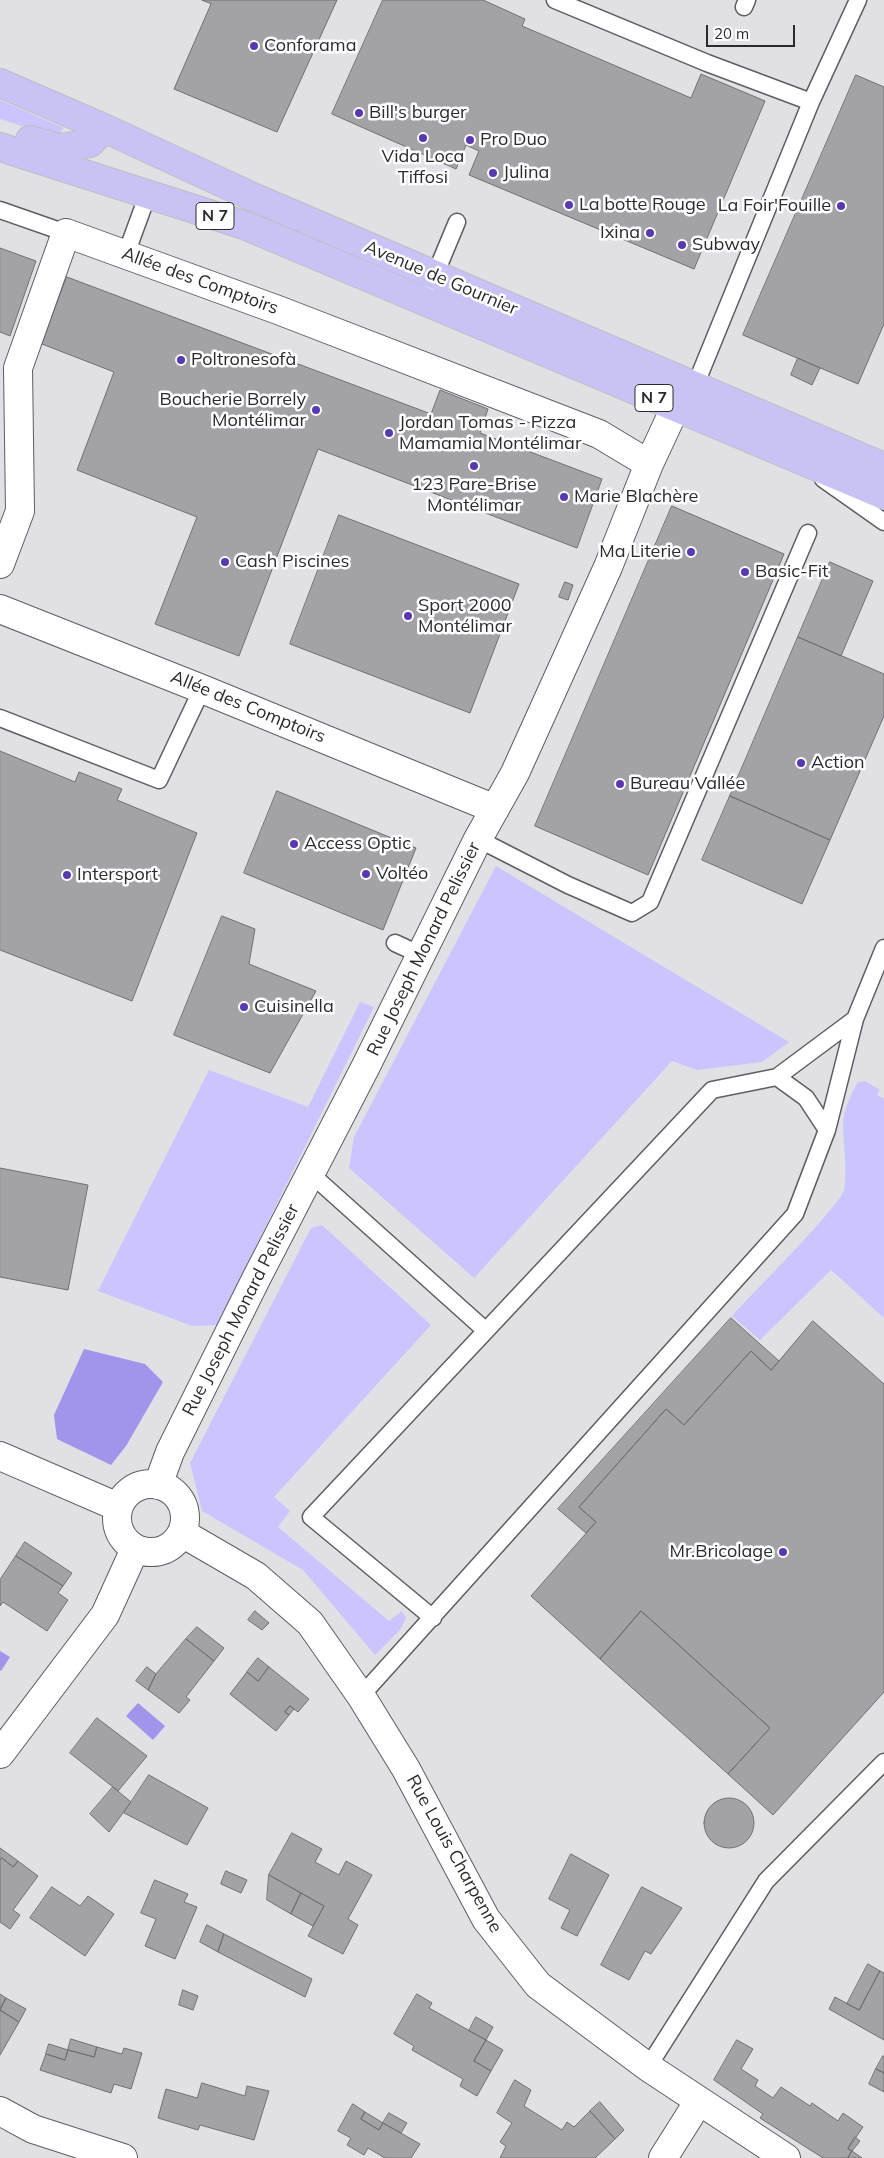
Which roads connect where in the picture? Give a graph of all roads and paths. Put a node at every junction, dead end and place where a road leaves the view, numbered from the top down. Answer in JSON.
{"nodes":[{"id":1,"x":555,"y":0,"type":"edge"},
{"id":2,"x":858,"y":0,"type":"edge"},
{"id":3,"x":0,"y":73,"type":"edge"},
{"id":4,"x":0,"y":83,"type":"edge"},
{"id":5,"x":25,"y":92,"type":"junction"},
{"id":6,"x":811,"y":102,"type":"junction"},
{"id":7,"x":104,"y":128,"type":"junction"},
{"id":8,"x":0,"y":131,"type":"edge"},
{"id":9,"x":0,"y":147,"type":"edge"},
{"id":10,"x":148,"y":194,"type":"junction"},
{"id":11,"x":0,"y":210,"type":"edge"},
{"id":12,"x":457,"y":222,"type":"dead end"},
{"id":13,"x":66,"y":234,"type":"junction"},
{"id":14,"x":126,"y":254,"type":"junction"},
{"id":15,"x":435,"y":275,"type":"junction"},
{"id":16,"x":425,"y":300,"type":"junction"},
{"id":17,"x":695,"y":386,"type":"junction"},
{"id":18,"x":676,"y":406,"type":"junction"},
{"id":19,"x":786,"y":454,"type":"junction"},
{"id":20,"x":649,"y":464,"type":"junction"},
{"id":21,"x":884,"y":467,"type":"edge"},
{"id":22,"x":884,"y":495,"type":"edge"},
{"id":23,"x":884,"y":522,"type":"edge"},
{"id":24,"x":808,"y":533,"type":"dead end"},
{"id":25,"x":0,"y":564,"type":"edge"},
{"id":26,"x":0,"y":609,"type":"edge"},
{"id":27,"x":202,"y":689,"type":"junction"},
{"id":28,"x":0,"y":718,"type":"edge"},
{"id":29,"x":495,"y":809,"type":"junction"},
{"id":30,"x":478,"y":839,"type":"junction"},
{"id":31,"x":395,"y":943,"type":"dead end"},
{"id":32,"x":884,"y":948,"type":"edge"},
{"id":33,"x":421,"y":955,"type":"junction"},
{"id":34,"x":855,"y":1019,"type":"junction"},
{"id":35,"x":777,"y":1077,"type":"junction"},
{"id":36,"x":827,"y":1130,"type":"junction"},
{"id":37,"x":311,"y":1174,"type":"junction"},
{"id":38,"x":485,"y":1330,"type":"junction"},
{"id":39,"x":0,"y":1456,"type":"edge"},
{"id":40,"x":158,"y":1484,"type":"junction"},
{"id":41,"x":118,"y":1507,"type":"junction"},
{"id":42,"x":182,"y":1534,"type":"junction"},
{"id":43,"x":135,"y":1549,"type":"junction"},
{"id":44,"x":433,"y":1618,"type":"junction"},
{"id":45,"x":361,"y":1696,"type":"junction"},
{"id":46,"x":0,"y":1754,"type":"edge"},
{"id":47,"x":884,"y":1762,"type":"edge"},
{"id":48,"x":648,"y":2067,"type":"junction"},
{"id":49,"x":698,"y":2101,"type":"junction"},
{"id":50,"x":0,"y":2111,"type":"edge"},
{"id":51,"x":123,"y":2158,"type":"edge"},
{"id":52,"x":663,"y":2158,"type":"edge"},
{"id":53,"x":786,"y":2158,"type":"edge"}],
"edges":[{"from":1,"to":6,"type":"lane"},
{"from":2,"to":6,"type":"lane"},
{"from":3,"to":5,"type":"main road","number":"N 7"},
{"from":4,"to":5,"type":"main road","name":"Avenue de Gournier"},
{"from":5,"to":7,"type":"main road","name":"Avenue de Gournier","number":"N 7"},
{"from":6,"to":17,"type":"lane"},
{"from":7,"to":8,"type":"main road"},
{"from":7,"to":15,"type":"main road","name":"Avenue de Gournier","number":"N 7"},
{"from":9,"to":10,"type":"main road","name":"Avenue de Gournier","number":"N 7"},
{"from":10,"to":14,"type":"lane"},
{"from":10,"to":16,"type":"main road","name":"Avenue de Gournier","number":"N 7"},
{"from":11,"to":13,"type":"lane"},
{"from":12,"to":15,"type":"lane"},
{"from":13,"to":14,"type":"street","name":"Allée des Comptoirs"},
{"from":13,"to":25,"type":"street"},
{"from":14,"to":20,"type":"street","name":"Allée des Comptoirs"},
{"from":15,"to":16,"type":"lane"},
{"from":15,"to":17,"type":"main road","name":"Avenue de Gournier","number":"N 7"},
{"from":16,"to":18,"type":"main road","name":"Avenue de Gournier","number":"N 7"},
{"from":17,"to":21,"type":"main road","name":"Avenue de Gournier","number":"N 7"},
{"from":18,"to":19,"type":"main road","name":"Avenue de Gournier","number":"N 7"},
{"from":18,"to":20,"type":"street","name":"Rue Joseph Monard Pelissier"},
{"from":19,"to":22,"type":"main road","name":"Avenue de Gournier","number":"N 7"},
{"from":19,"to":23,"type":"lane"},
{"from":20,"to":29,"type":"street","name":"Rue Joseph Monard Pelissier"},
{"from":24,"to":30,"type":"lane"},
{"from":26,"to":27,"type":"street","name":"Allée des Comptoirs"},
{"from":27,"to":28,"type":"lane"},
{"from":27,"to":29,"type":"street","name":"Allée des Comptoirs"},
{"from":29,"to":30,"type":"street","name":"Rue Joseph Monard Pelissier"},
{"from":30,"to":33,"type":"street","name":"Rue Joseph Monard Pelissier"},
{"from":31,"to":33,"type":"lane"},
{"from":32,"to":34,"type":"lane"},
{"from":33,"to":37,"type":"street","name":"Rue Joseph Monard Pelissier"},
{"from":34,"to":35,"type":"lane"},
{"from":34,"to":36,"type":"lane"},
{"from":35,"to":36,"type":"lane"},
{"from":35,"to":38,"type":"lane"},
{"from":36,"to":44,"type":"lane"},
{"from":37,"to":38,"type":"lane"},
{"from":37,"to":40,"type":"street","name":"Rue Joseph Monard Pelissier"},
{"from":38,"to":44,"type":"lane"},
{"from":39,"to":41,"type":"street"},
{"from":40,"to":41,"type":"street"},
{"from":40,"to":42,"type":"street"},
{"from":41,"to":43,"type":"street"},
{"from":42,"to":43,"type":"street"},
{"from":42,"to":45,"type":"street","name":"Rue Louis Charpenne"},
{"from":43,"to":46,"type":"street"},
{"from":44,"to":45,"type":"lane"},
{"from":45,"to":48,"type":"street","name":"Rue Louis Charpenne"},
{"from":47,"to":48,"type":"lane"},
{"from":48,"to":49,"type":"street","name":"Rue Louis Charpenne"},
{"from":49,"to":52,"type":"street"},
{"from":49,"to":53,"type":"street","name":"Rue Louis Charpenne"},
{"from":50,"to":51,"type":"street"}]}
